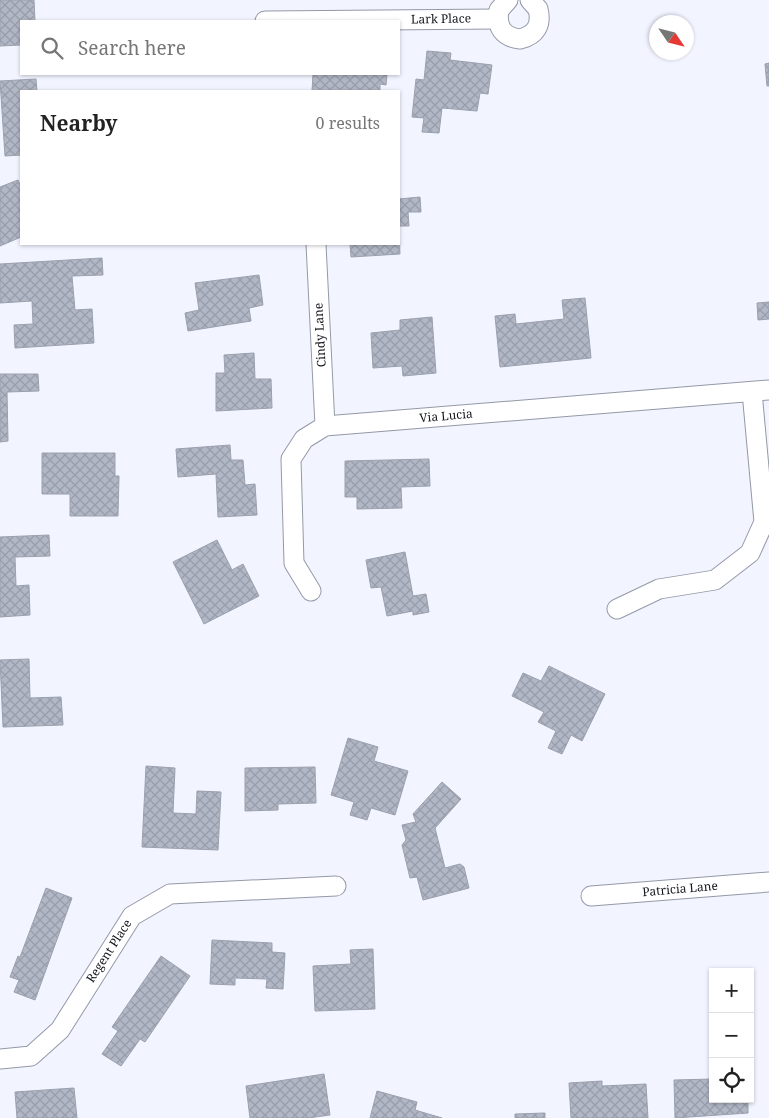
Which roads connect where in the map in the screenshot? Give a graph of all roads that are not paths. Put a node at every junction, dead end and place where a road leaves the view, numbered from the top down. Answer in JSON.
{"nodes":[{"id":1,"x":508,"y":0,"type":"edge"},
{"id":2,"x":530,"y":0,"type":"edge"},
{"id":3,"x":498,"y":19,"type":"junction"},
{"id":4,"x":382,"y":20,"type":"edge"},
{"id":5,"x":316,"y":245,"type":"edge"},
{"id":6,"x":761,"y":391,"type":"edge"},
{"id":7,"x":325,"y":426,"type":"junction"},
{"id":8,"x":311,"y":591,"type":"dead end"},
{"id":9,"x":617,"y":608,"type":"dead end"},
{"id":10,"x":769,"y":882,"type":"edge"},
{"id":11,"x":336,"y":886,"type":"dead end"},
{"id":12,"x":591,"y":896,"type":"dead end"},
{"id":13,"x":0,"y":1059,"type":"edge"}],
"edges":[{"from":1,"to":3,"type":"street"},
{"from":2,"to":3,"type":"street"},
{"from":3,"to":4,"type":"street","name":"Lark Place"},
{"from":5,"to":7,"type":"street","name":"Cindy Lane"},
{"from":6,"to":7,"type":"street","name":"Via Lucia"},
{"from":6,"to":9,"type":"street"},
{"from":7,"to":8,"type":"street","name":"Via Lucia"},
{"from":10,"to":12,"type":"street","name":"Patricia Lane"},
{"from":11,"to":13,"type":"street","name":"Regent Place"}]}
